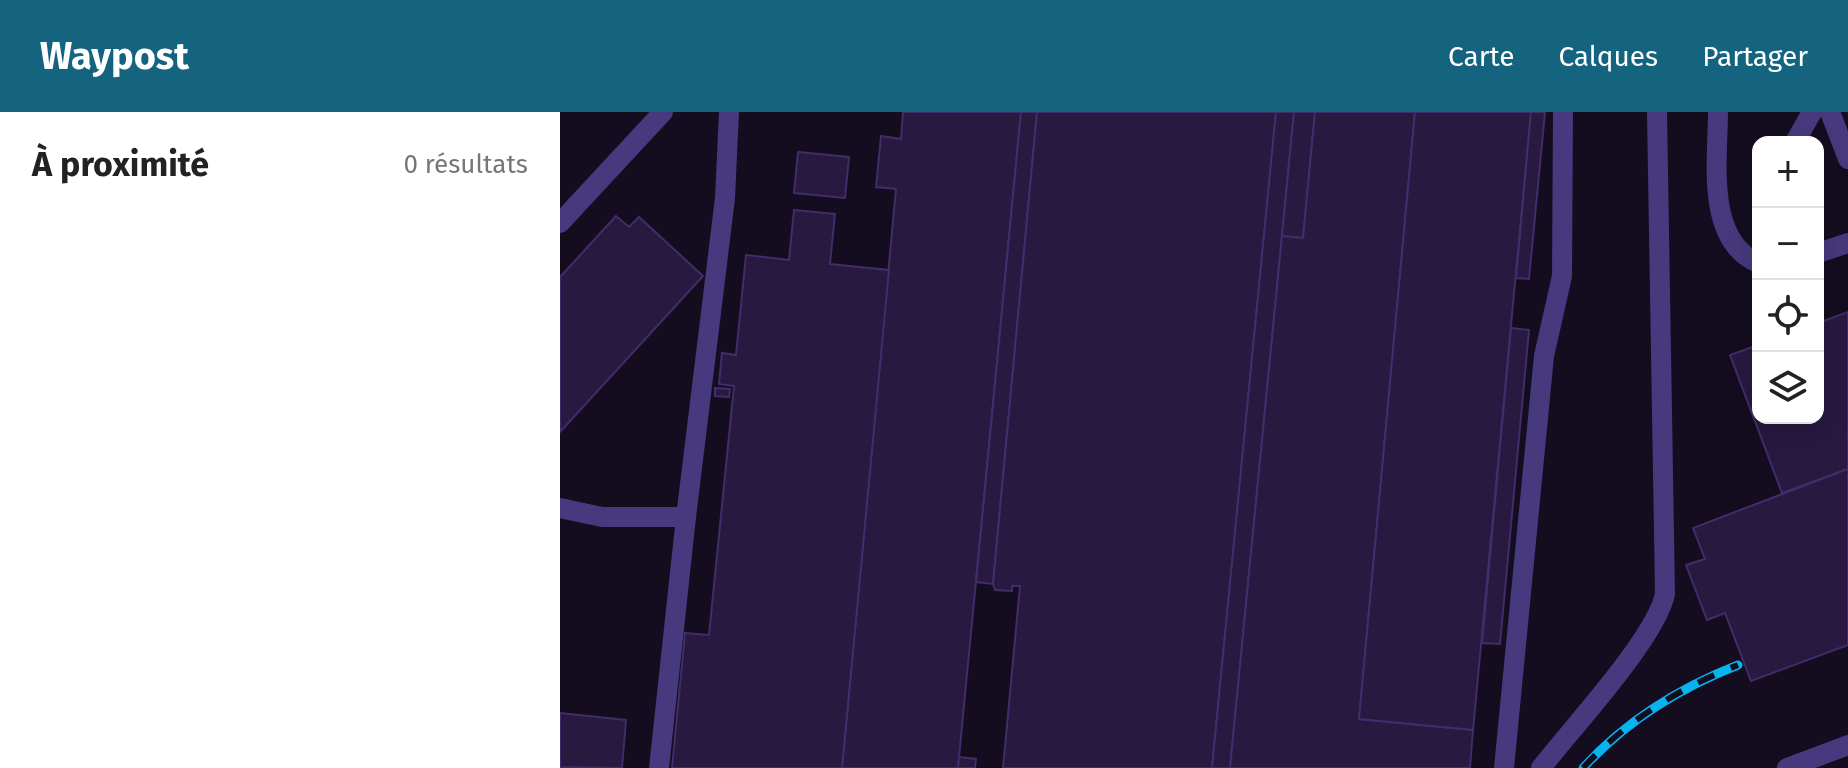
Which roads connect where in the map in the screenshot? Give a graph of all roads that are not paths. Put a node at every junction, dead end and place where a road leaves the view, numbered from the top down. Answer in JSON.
{"nodes":[{"id":1,"x":663,"y":112,"type":"edge"},
{"id":2,"x":729,"y":112,"type":"edge"},
{"id":3,"x":1563,"y":112,"type":"edge"},
{"id":4,"x":1657,"y":112,"type":"edge"},
{"id":5,"x":1718,"y":112,"type":"edge"},
{"id":6,"x":1812,"y":112,"type":"edge"},
{"id":7,"x":1830,"y":112,"type":"edge"},
{"id":8,"x":1798,"y":136,"type":"edge"},
{"id":9,"x":1848,"y":159,"type":"edge"},
{"id":10,"x":560,"y":223,"type":"edge"},
{"id":11,"x":1848,"y":243,"type":"edge"},
{"id":12,"x":1824,"y":251,"type":"edge"},
{"id":13,"x":1752,"y":258,"type":"edge"},
{"id":14,"x":560,"y":508,"type":"edge"},
{"id":15,"x":686,"y":517,"type":"junction"},
{"id":16,"x":1848,"y":745,"type":"edge"},
{"id":17,"x":659,"y":768,"type":"edge"},
{"id":18,"x":1504,"y":768,"type":"edge"},
{"id":19,"x":1541,"y":768,"type":"edge"},
{"id":20,"x":1787,"y":768,"type":"edge"}],
"edges":[{"from":1,"to":10,"type":"lane"},
{"from":2,"to":15,"type":"lane"},
{"from":3,"to":18,"type":"lane"},
{"from":4,"to":19,"type":"lane"},
{"from":5,"to":13,"type":"lane"},
{"from":6,"to":8,"type":"lane"},
{"from":7,"to":9,"type":"lane"},
{"from":11,"to":12,"type":"lane"},
{"from":14,"to":15,"type":"lane"},
{"from":15,"to":17,"type":"lane"},
{"from":16,"to":20,"type":"lane"}]}
